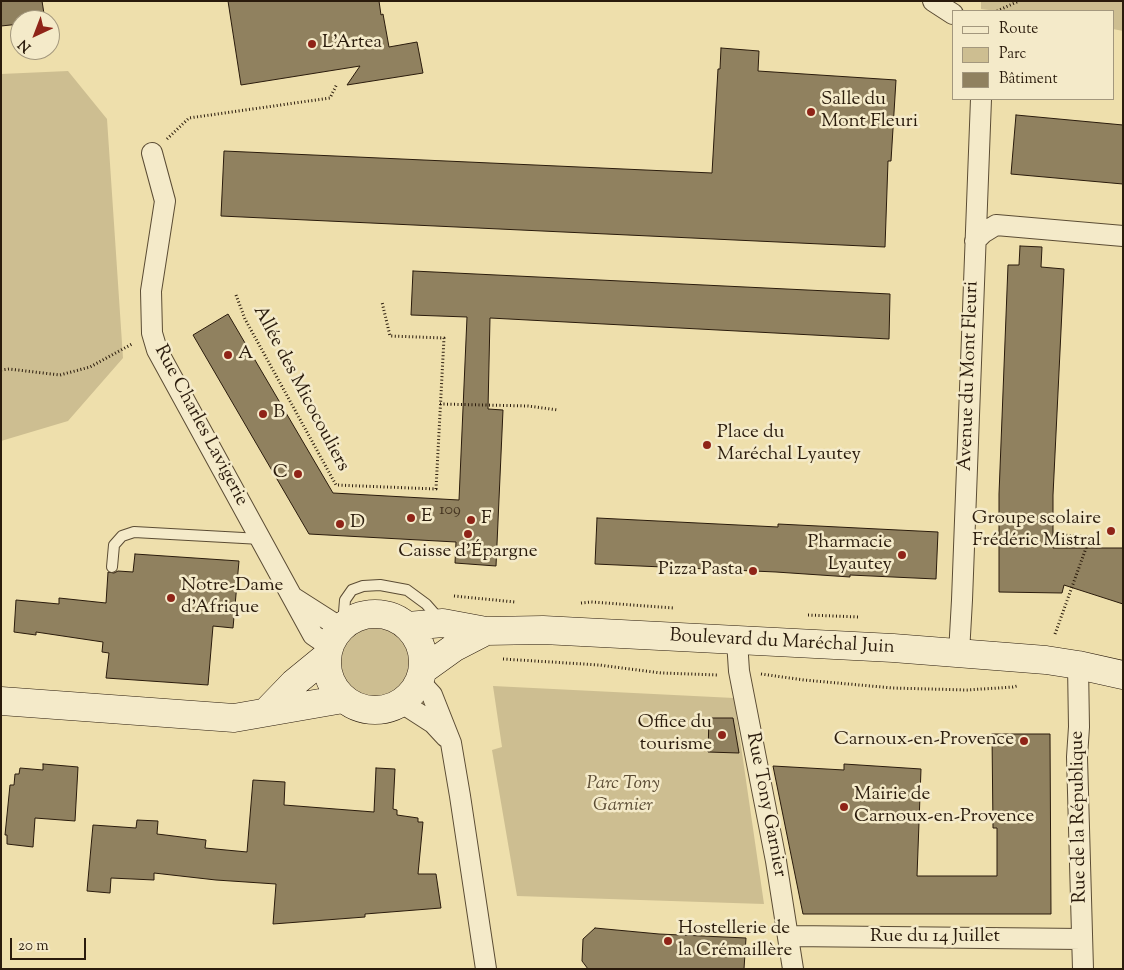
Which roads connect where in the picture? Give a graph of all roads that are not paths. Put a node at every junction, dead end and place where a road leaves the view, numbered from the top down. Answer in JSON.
{"nodes":[{"id":1,"x":933,"y":1,"type":"edge"},
{"id":2,"x":952,"y":13,"type":"edge"},
{"id":3,"x":981,"y":100,"type":"edge"},
{"id":4,"x":152,"y":153,"type":"road end"},
{"id":5,"x":977,"y":209,"type":"junction"},
{"id":6,"x":996,"y":225,"type":"junction"},
{"id":7,"x":1123,"y":236,"type":"edge"},
{"id":8,"x":975,"y":241,"type":"junction"},
{"id":9,"x":262,"y":540,"type":"junction"},
{"id":10,"x":112,"y":567,"type":"dead end"},
{"id":11,"x":443,"y":623,"type":"junction"},
{"id":12,"x":408,"y":626,"type":"junction"},
{"id":13,"x":486,"y":631,"type":"junction"},
{"id":14,"x":335,"y":639,"type":"junction"},
{"id":15,"x":737,"y":641,"type":"junction"},
{"id":16,"x":959,"y":653,"type":"junction"},
{"id":17,"x":1078,"y":665,"type":"junction"},
{"id":18,"x":1123,"y":675,"type":"edge"},
{"id":19,"x":421,"y":676,"type":"junction"},
{"id":20,"x":343,"y":699,"type":"junction"},
{"id":21,"x":1,"y":701,"type":"edge"},
{"id":22,"x":402,"y":703,"type":"junction"},
{"id":23,"x":267,"y":711,"type":"junction"},
{"id":24,"x":451,"y":742,"type":"junction"},
{"id":25,"x":788,"y":936,"type":"junction"},
{"id":26,"x":1082,"y":939,"type":"junction"},
{"id":27,"x":1085,"y":968,"type":"edge"},
{"id":28,"x":486,"y":969,"type":"edge"},
{"id":29,"x":793,"y":969,"type":"edge"}],
"edges":[{"from":1,"to":2,"type":"street"},
{"from":3,"to":5,"type":"street","name":"Avenue du Mont Fleuri"},
{"from":4,"to":9,"type":"street","name":"Rue Charles Lavigerie"},
{"from":5,"to":6,"type":"street"},
{"from":5,"to":8,"type":"street","name":"Avenue du Mont Fleuri"},
{"from":6,"to":7,"type":"street"},
{"from":6,"to":8,"type":"street"},
{"from":8,"to":16,"type":"street","name":"Avenue du Mont Fleuri"},
{"from":9,"to":10,"type":"lane"},
{"from":9,"to":14,"type":"street","name":"Rue Charles Lavigerie"},
{"from":11,"to":12,"type":"main road"},
{"from":11,"to":13,"type":"main road"},
{"from":11,"to":14,"type":"lane"},
{"from":12,"to":14,"type":"main road"},
{"from":12,"to":19,"type":"main road"},
{"from":13,"to":15,"type":"main road","name":"Boulevard du Maréchal Juin"},
{"from":13,"to":19,"type":"main road"},
{"from":14,"to":20,"type":"main road"},
{"from":14,"to":23,"type":"main road"},
{"from":15,"to":16,"type":"main road","name":"Boulevard du Maréchal Juin"},
{"from":15,"to":25,"type":"street","name":"Rue Tony Garnier"},
{"from":16,"to":17,"type":"main road","name":"Boulevard du Maréchal Juin"},
{"from":17,"to":18,"type":"main road","name":"Boulevard du Maréchal Juin"},
{"from":17,"to":26,"type":"street","name":"Rue de la République"},
{"from":19,"to":22,"type":"main road"},
{"from":19,"to":24,"type":"street"},
{"from":20,"to":22,"type":"main road"},
{"from":20,"to":23,"type":"main road"},
{"from":21,"to":23,"type":"main road"},
{"from":22,"to":24,"type":"street"},
{"from":24,"to":28,"type":"street"},
{"from":25,"to":26,"type":"street","name":"Rue du 14 Juillet"},
{"from":25,"to":29,"type":"street","name":"Rue Tony Garnier"},
{"from":26,"to":27,"type":"street","name":"Rue de la République"}]}
